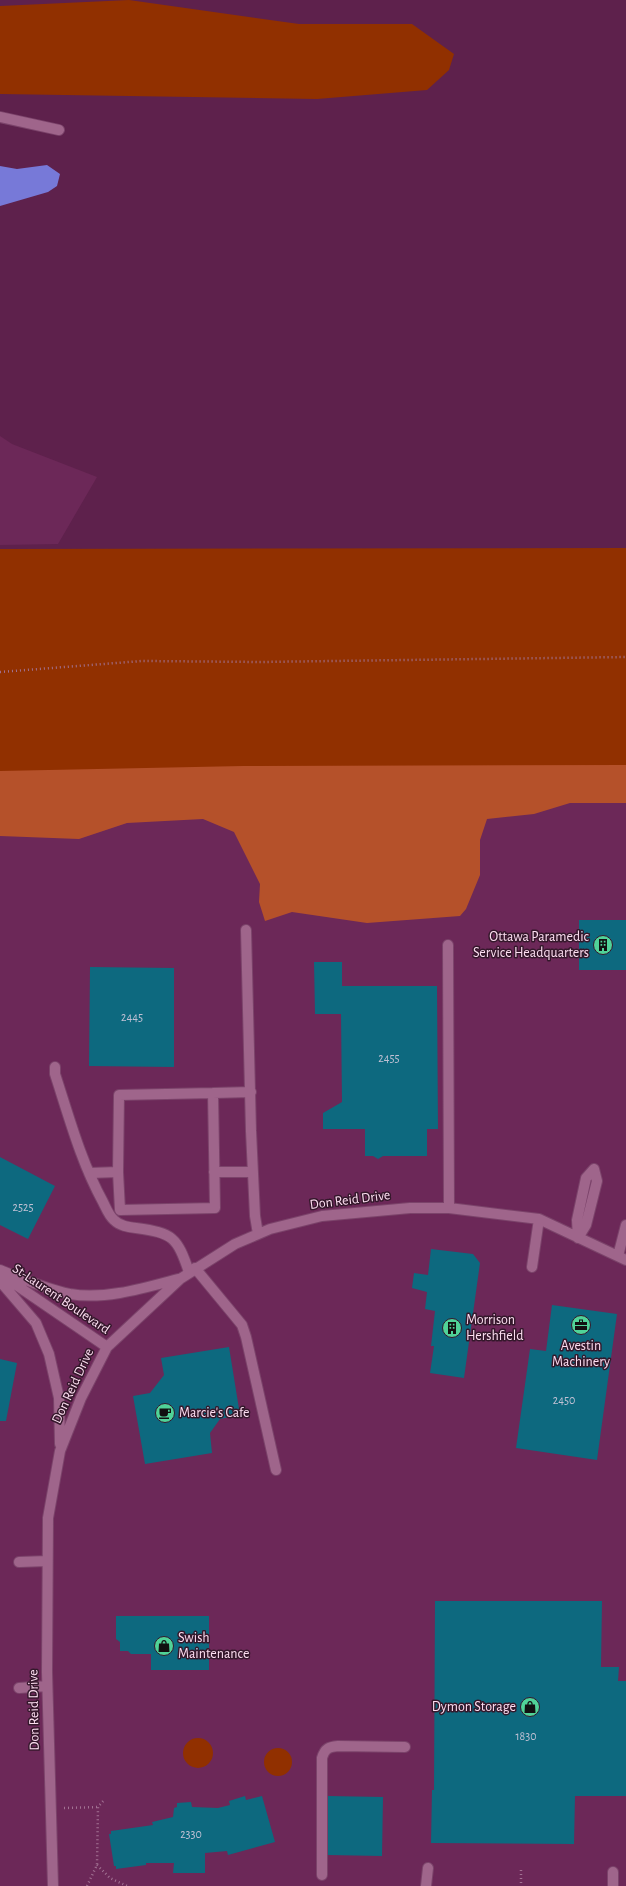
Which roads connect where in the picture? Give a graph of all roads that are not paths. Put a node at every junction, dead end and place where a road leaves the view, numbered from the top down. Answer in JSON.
{"nodes":[{"id":1,"x":0,"y":117,"type":"edge"},
{"id":2,"x":59,"y":130,"type":"dead end"},
{"id":3,"x":246,"y":930,"type":"dead end"},
{"id":4,"x":448,"y":945,"type":"dead end"},
{"id":5,"x":55,"y":1067,"type":"dead end"},
{"id":6,"x":251,"y":1092,"type":"junction"},
{"id":7,"x":213,"y":1093,"type":"junction"},
{"id":8,"x":89,"y":1172,"type":"junction"},
{"id":9,"x":118,"y":1172,"type":"junction"},
{"id":10,"x":214,"y":1172,"type":"junction"},
{"id":11,"x":253,"y":1172,"type":"junction"},
{"id":12,"x":449,"y":1208,"type":"junction"},
{"id":13,"x":539,"y":1219,"type":"junction"},
{"id":14,"x":626,"y":1225,"type":"edge"},
{"id":15,"x":258,"y":1234,"type":"junction"},
{"id":16,"x":578,"y":1238,"type":"junction"},
{"id":17,"x":622,"y":1258,"type":"edge"},
{"id":18,"x":532,"y":1267,"type":"dead end"},
{"id":19,"x":0,"y":1270,"type":"edge"},
{"id":20,"x":192,"y":1270,"type":"junction"},
{"id":21,"x":0,"y":1274,"type":"edge"},
{"id":22,"x":180,"y":1279,"type":"junction"},
{"id":23,"x":0,"y":1281,"type":"edge"},
{"id":24,"x":107,"y":1347,"type":"junction"},
{"id":25,"x":60,"y":1451,"type":"junction"},
{"id":26,"x":276,"y":1470,"type":"dead end"},
{"id":27,"x":47,"y":1561,"type":"junction"},
{"id":28,"x":19,"y":1562,"type":"dead end"},
{"id":29,"x":47,"y":1686,"type":"junction"},
{"id":30,"x":19,"y":1688,"type":"dead end"},
{"id":31,"x":404,"y":1747,"type":"dead end"},
{"id":32,"x":428,"y":1868,"type":"dead end"},
{"id":33,"x":613,"y":1872,"type":"dead end"},
{"id":34,"x":322,"y":1875,"type":"dead end"},
{"id":35,"x":53,"y":1886,"type":"edge"},
{"id":36,"x":426,"y":1886,"type":"edge"},
{"id":37,"x":613,"y":1886,"type":"edge"}],
"edges":[{"from":1,"to":2,"type":"street"},
{"from":3,"to":6,"type":"street"},
{"from":4,"to":12,"type":"street"},
{"from":5,"to":8,"type":"street"},
{"from":6,"to":7,"type":"street"},
{"from":6,"to":11,"type":"street"},
{"from":7,"to":9,"type":"street"},
{"from":7,"to":10,"type":"street"},
{"from":8,"to":9,"type":"street"},
{"from":8,"to":20,"type":"street"},
{"from":9,"to":10,"type":"street"},
{"from":10,"to":11,"type":"street"},
{"from":11,"to":15,"type":"street"},
{"from":12,"to":13,"type":"street","name":"Don Reid Drive"},
{"from":12,"to":15,"type":"street","name":"Don Reid Drive"},
{"from":13,"to":16,"type":"street","name":"Don Reid Drive"},
{"from":13,"to":18,"type":"street"},
{"from":14,"to":17,"type":"street"},
{"from":15,"to":20,"type":"street","name":"Don Reid Drive"},
{"from":16,"to":16,"type":"street"},
{"from":16,"to":17,"type":"street","name":"Don Reid Drive"},
{"from":19,"to":22,"type":"street"},
{"from":20,"to":22,"type":"street","name":"Don Reid Drive"},
{"from":20,"to":26,"type":"street"},
{"from":21,"to":24,"type":"street","name":"St-Laurent Boulevard"},
{"from":22,"to":24,"type":"street","name":"Don Reid Drive"},
{"from":23,"to":25,"type":"street"},
{"from":24,"to":25,"type":"street","name":"Don Reid Drive"},
{"from":25,"to":27,"type":"street","name":"Don Reid Drive"},
{"from":27,"to":28,"type":"street"},
{"from":27,"to":29,"type":"street","name":"Don Reid Drive"},
{"from":29,"to":30,"type":"street"},
{"from":29,"to":35,"type":"street","name":"Don Reid Drive"},
{"from":31,"to":34,"type":"street"},
{"from":32,"to":36,"type":"street"},
{"from":33,"to":37,"type":"street"}]}
